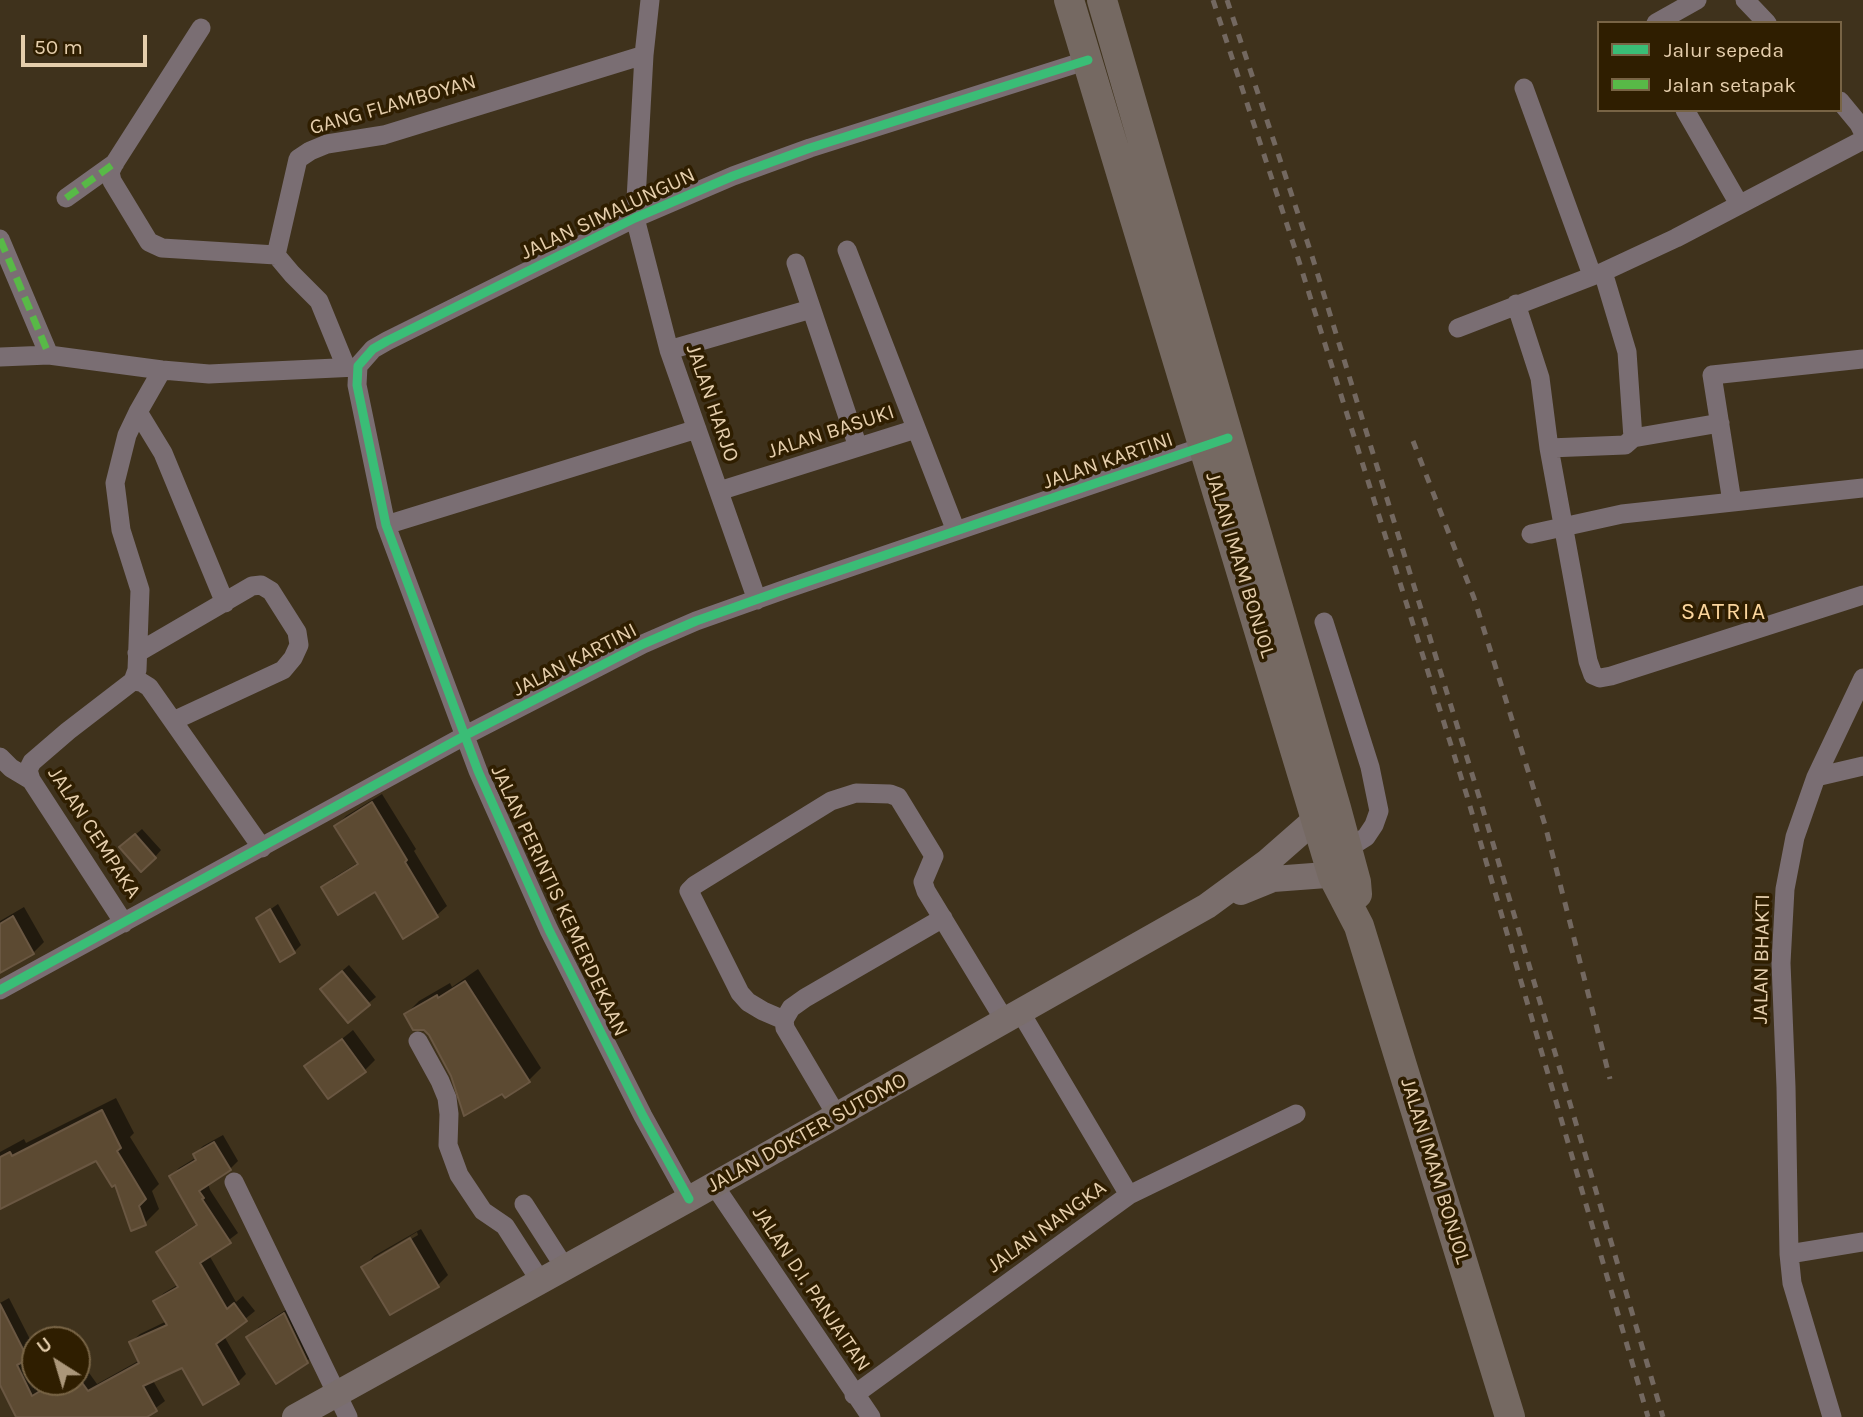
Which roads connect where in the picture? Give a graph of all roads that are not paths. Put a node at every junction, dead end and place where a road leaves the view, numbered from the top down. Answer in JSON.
{"nodes":[{"id":1,"x":650,"y":0,"type":"edge"},
{"id":2,"x":1069,"y":0,"type":"edge"},
{"id":3,"x":1102,"y":0,"type":"edge"},
{"id":4,"x":1697,"y":0,"type":"edge"},
{"id":5,"x":1745,"y":0,"type":"edge"},
{"id":6,"x":1660,"y":21,"type":"edge"},
{"id":7,"x":1765,"y":21,"type":"edge"},
{"id":8,"x":201,"y":28,"type":"dead end"},
{"id":9,"x":644,"y":55,"type":"junction"},
{"id":10,"x":1087,"y":61,"type":"junction"},
{"id":11,"x":1524,"y":88,"type":"dead end"},
{"id":12,"x":1842,"y":104,"type":"edge"},
{"id":13,"x":1686,"y":112,"type":"edge"},
{"id":14,"x":1862,"y":130,"type":"edge"},
{"id":15,"x":115,"y":163,"type":"junction"},
{"id":16,"x":66,"y":198,"type":"dead end"},
{"id":17,"x":1740,"y":204,"type":"junction"},
{"id":18,"x":635,"y":218,"type":"junction"},
{"id":19,"x":0,"y":239,"type":"edge"},
{"id":20,"x":846,"y":250,"type":"dead end"},
{"id":21,"x":276,"y":255,"type":"junction"},
{"id":22,"x":796,"y":263,"type":"dead end"},
{"id":23,"x":1598,"y":274,"type":"junction"},
{"id":24,"x":1516,"y":304,"type":"junction"},
{"id":25,"x":811,"y":309,"type":"junction"},
{"id":26,"x":1458,"y":328,"type":"dead end"},
{"id":27,"x":669,"y":350,"type":"junction"},
{"id":28,"x":49,"y":355,"type":"junction"},
{"id":29,"x":0,"y":357,"type":"edge"},
{"id":30,"x":1863,"y":359,"type":"edge"},
{"id":31,"x":352,"y":367,"type":"junction"},
{"id":32,"x":162,"y":370,"type":"junction"},
{"id":33,"x":138,"y":412,"type":"junction"},
{"id":34,"x":1720,"y":424,"type":"junction"},
{"id":35,"x":697,"y":429,"type":"junction"},
{"id":36,"x":916,"y":429,"type":"junction"},
{"id":37,"x":1633,"y":438,"type":"junction"},
{"id":38,"x":1216,"y":442,"type":"junction"},
{"id":39,"x":859,"y":447,"type":"junction"},
{"id":40,"x":1549,"y":448,"type":"junction"},
{"id":41,"x":1863,"y":488,"type":"edge"},
{"id":42,"x":719,"y":491,"type":"junction"},
{"id":43,"x":1732,"y":502,"type":"junction"},
{"id":44,"x":386,"y":525,"type":"junction"},
{"id":45,"x":1565,"y":527,"type":"junction"},
{"id":46,"x":956,"y":531,"type":"junction"},
{"id":47,"x":1531,"y":534,"type":"dead end"},
{"id":48,"x":1863,"y":595,"type":"edge"},
{"id":49,"x":757,"y":600,"type":"junction"},
{"id":50,"x":225,"y":603,"type":"junction"},
{"id":51,"x":1324,"y":622,"type":"dead end"},
{"id":52,"x":137,"y":653,"type":"junction"},
{"id":53,"x":1863,"y":678,"type":"edge"},
{"id":54,"x":133,"y":681,"type":"junction"},
{"id":55,"x":173,"y":721,"type":"junction"},
{"id":56,"x":466,"y":735,"type":"junction"},
{"id":57,"x":0,"y":757,"type":"edge"},
{"id":58,"x":1863,"y":766,"type":"edge"},
{"id":59,"x":1816,"y":777,"type":"junction"},
{"id":60,"x":30,"y":780,"type":"junction"},
{"id":61,"x":1326,"y":814,"type":"junction"},
{"id":62,"x":262,"y":848,"type":"junction"},
{"id":63,"x":1344,"y":866,"type":"junction"},
{"id":64,"x":1207,"y":906,"type":"junction"},
{"id":65,"x":943,"y":918,"type":"junction"},
{"id":66,"x":124,"y":923,"type":"junction"},
{"id":67,"x":0,"y":990,"type":"edge"},
{"id":68,"x":1013,"y":1017,"type":"junction"},
{"id":69,"x":784,"y":1020,"type":"junction"},
{"id":70,"x":418,"y":1041,"type":"dead end"},
{"id":71,"x":1296,"y":1114,"type":"dead end"},
{"id":72,"x":837,"y":1116,"type":"junction"},
{"id":73,"x":234,"y":1182,"type":"dead end"},
{"id":74,"x":714,"y":1185,"type":"junction"},
{"id":75,"x":1129,"y":1195,"type":"junction"},
{"id":76,"x":689,"y":1199,"type":"junction"},
{"id":77,"x":524,"y":1204,"type":"dead end"},
{"id":78,"x":1863,"y":1242,"type":"edge"},
{"id":79,"x":1789,"y":1254,"type":"junction"},
{"id":80,"x":565,"y":1268,"type":"junction"},
{"id":81,"x":541,"y":1282,"type":"junction"},
{"id":82,"x":854,"y":1395,"type":"junction"},
{"id":83,"x":343,"y":1405,"type":"edge"},
{"id":84,"x":295,"y":1417,"type":"edge"},
{"id":85,"x":871,"y":1417,"type":"edge"},
{"id":86,"x":1510,"y":1417,"type":"edge"},
{"id":87,"x":1832,"y":1417,"type":"edge"}],
"edges":[{"from":1,"to":9,"type":"street","name":"JALAN HARJO"},
{"from":2,"to":10,"type":"highway","name":"JALAN IMAM BONJOL"},
{"from":3,"to":38,"type":"highway","name":"JALAN IMAM BONJOL"},
{"from":4,"to":6,"type":"street"},
{"from":5,"to":7,"type":"street"},
{"from":8,"to":15,"type":"street"},
{"from":9,"to":18,"type":"street","name":"JALAN HARJO"},
{"from":9,"to":21,"type":"street","name":"GANG FLAMBOYAN"},
{"from":10,"to":18,"type":"street","name":"JALAN SIMALUNGUN"},
{"from":10,"to":38,"type":"highway","name":"JALAN IMAM BONJOL"},
{"from":11,"to":23,"type":"street"},
{"from":12,"to":14,"type":"street"},
{"from":13,"to":17,"type":"street"},
{"from":14,"to":17,"type":"street"},
{"from":15,"to":16,"type":"street"},
{"from":15,"to":21,"type":"street"},
{"from":17,"to":23,"type":"street"},
{"from":18,"to":27,"type":"street","name":"JALAN HARJO"},
{"from":18,"to":31,"type":"street","name":"JALAN SIMALUNGUN"},
{"from":19,"to":28,"type":"street"},
{"from":20,"to":36,"type":"street"},
{"from":21,"to":31,"type":"street"},
{"from":22,"to":25,"type":"street"},
{"from":23,"to":24,"type":"street"},
{"from":23,"to":37,"type":"street"},
{"from":24,"to":26,"type":"street"},
{"from":24,"to":40,"type":"street"},
{"from":25,"to":27,"type":"street"},
{"from":25,"to":39,"type":"street"},
{"from":27,"to":35,"type":"street","name":"JALAN HARJO"},
{"from":28,"to":29,"type":"street"},
{"from":28,"to":32,"type":"street"},
{"from":30,"to":34,"type":"street"},
{"from":31,"to":32,"type":"street"},
{"from":31,"to":44,"type":"street","name":"JALAN PERINTIS KEMERDEKAAN"},
{"from":32,"to":33,"type":"street"},
{"from":33,"to":50,"type":"street"},
{"from":33,"to":52,"type":"street"},
{"from":34,"to":37,"type":"street"},
{"from":34,"to":43,"type":"street"},
{"from":35,"to":42,"type":"street","name":"JALAN HARJO"},
{"from":35,"to":44,"type":"street"},
{"from":36,"to":39,"type":"street","name":"JALAN BASUKI"},
{"from":36,"to":46,"type":"street"},
{"from":37,"to":40,"type":"street"},
{"from":38,"to":46,"type":"street","name":"JALAN KARTINI"},
{"from":38,"to":61,"type":"highway","name":"JALAN IMAM BONJOL"},
{"from":39,"to":42,"type":"street","name":"JALAN BASUKI"},
{"from":40,"to":45,"type":"street"},
{"from":41,"to":43,"type":"street"},
{"from":42,"to":49,"type":"street","name":"JALAN HARJO"},
{"from":43,"to":45,"type":"street"},
{"from":44,"to":56,"type":"street","name":"JALAN PERINTIS KEMERDEKAAN"},
{"from":45,"to":47,"type":"street"},
{"from":45,"to":48,"type":"street"},
{"from":46,"to":49,"type":"street","name":"JALAN KARTINI"},
{"from":49,"to":56,"type":"street","name":"JALAN KARTINI"},
{"from":50,"to":52,"type":"street"},
{"from":50,"to":55,"type":"street"},
{"from":51,"to":63,"type":"street"},
{"from":52,"to":54,"type":"street"},
{"from":53,"to":59,"type":"street","name":"JALAN BHAKTI"},
{"from":54,"to":55,"type":"street"},
{"from":54,"to":60,"type":"street","name":"JALAN CEMPAKA"},
{"from":55,"to":62,"type":"street"},
{"from":56,"to":62,"type":"street","name":"JALAN KARTINI"},
{"from":56,"to":76,"type":"street","name":"JALAN PERINTIS KEMERDEKAAN"},
{"from":57,"to":60,"type":"street"},
{"from":58,"to":59,"type":"street"},
{"from":59,"to":79,"type":"street","name":"JALAN BHAKTI"},
{"from":60,"to":66,"type":"street","name":"JALAN CEMPAKA"},
{"from":61,"to":63,"type":"highway","name":"JALAN IMAM BONJOL"},
{"from":61,"to":64,"type":"main road","name":"JALAN DOKTER SUTOMO"},
{"from":62,"to":66,"type":"street","name":"JALAN KARTINI"},
{"from":63,"to":64,"type":"main road","name":"JALAN DOKTER SUTOMO"},
{"from":63,"to":86,"type":"highway","name":"JALAN IMAM BONJOL"},
{"from":64,"to":68,"type":"main road","name":"JALAN DOKTER SUTOMO"},
{"from":65,"to":68,"type":"street","name":"JALAN NANGKA"},
{"from":65,"to":69,"type":"street"},
{"from":65,"to":69,"type":"street","name":"JALAN NANGKA"},
{"from":66,"to":67,"type":"street","name":"JALAN KARTINI"},
{"from":68,"to":72,"type":"main road","name":"JALAN DOKTER SUTOMO"},
{"from":68,"to":75,"type":"street","name":"JALAN NANGKA"},
{"from":69,"to":72,"type":"street"},
{"from":70,"to":81,"type":"street"},
{"from":71,"to":75,"type":"street"},
{"from":72,"to":74,"type":"main road","name":"JALAN DOKTER SUTOMO"},
{"from":73,"to":83,"type":"street"},
{"from":74,"to":76,"type":"main road","name":"JALAN DOKTER SUTOMO"},
{"from":74,"to":82,"type":"street","name":"JALAN D.I. PANJAITAN"},
{"from":75,"to":82,"type":"street","name":"JALAN NANGKA"},
{"from":76,"to":80,"type":"main road","name":"JALAN DOKTER SUTOMO"},
{"from":77,"to":80,"type":"street"},
{"from":78,"to":79,"type":"street"},
{"from":79,"to":87,"type":"street","name":"JALAN BHAKTI"},
{"from":80,"to":81,"type":"main road","name":"JALAN DOKTER SUTOMO"},
{"from":81,"to":83,"type":"main road","name":"JALAN DOKTER SUTOMO"},
{"from":82,"to":85,"type":"street","name":"JALAN D.I. PANJAITAN"},
{"from":83,"to":84,"type":"main road","name":"JALAN DOKTER SUTOMO"}]}
